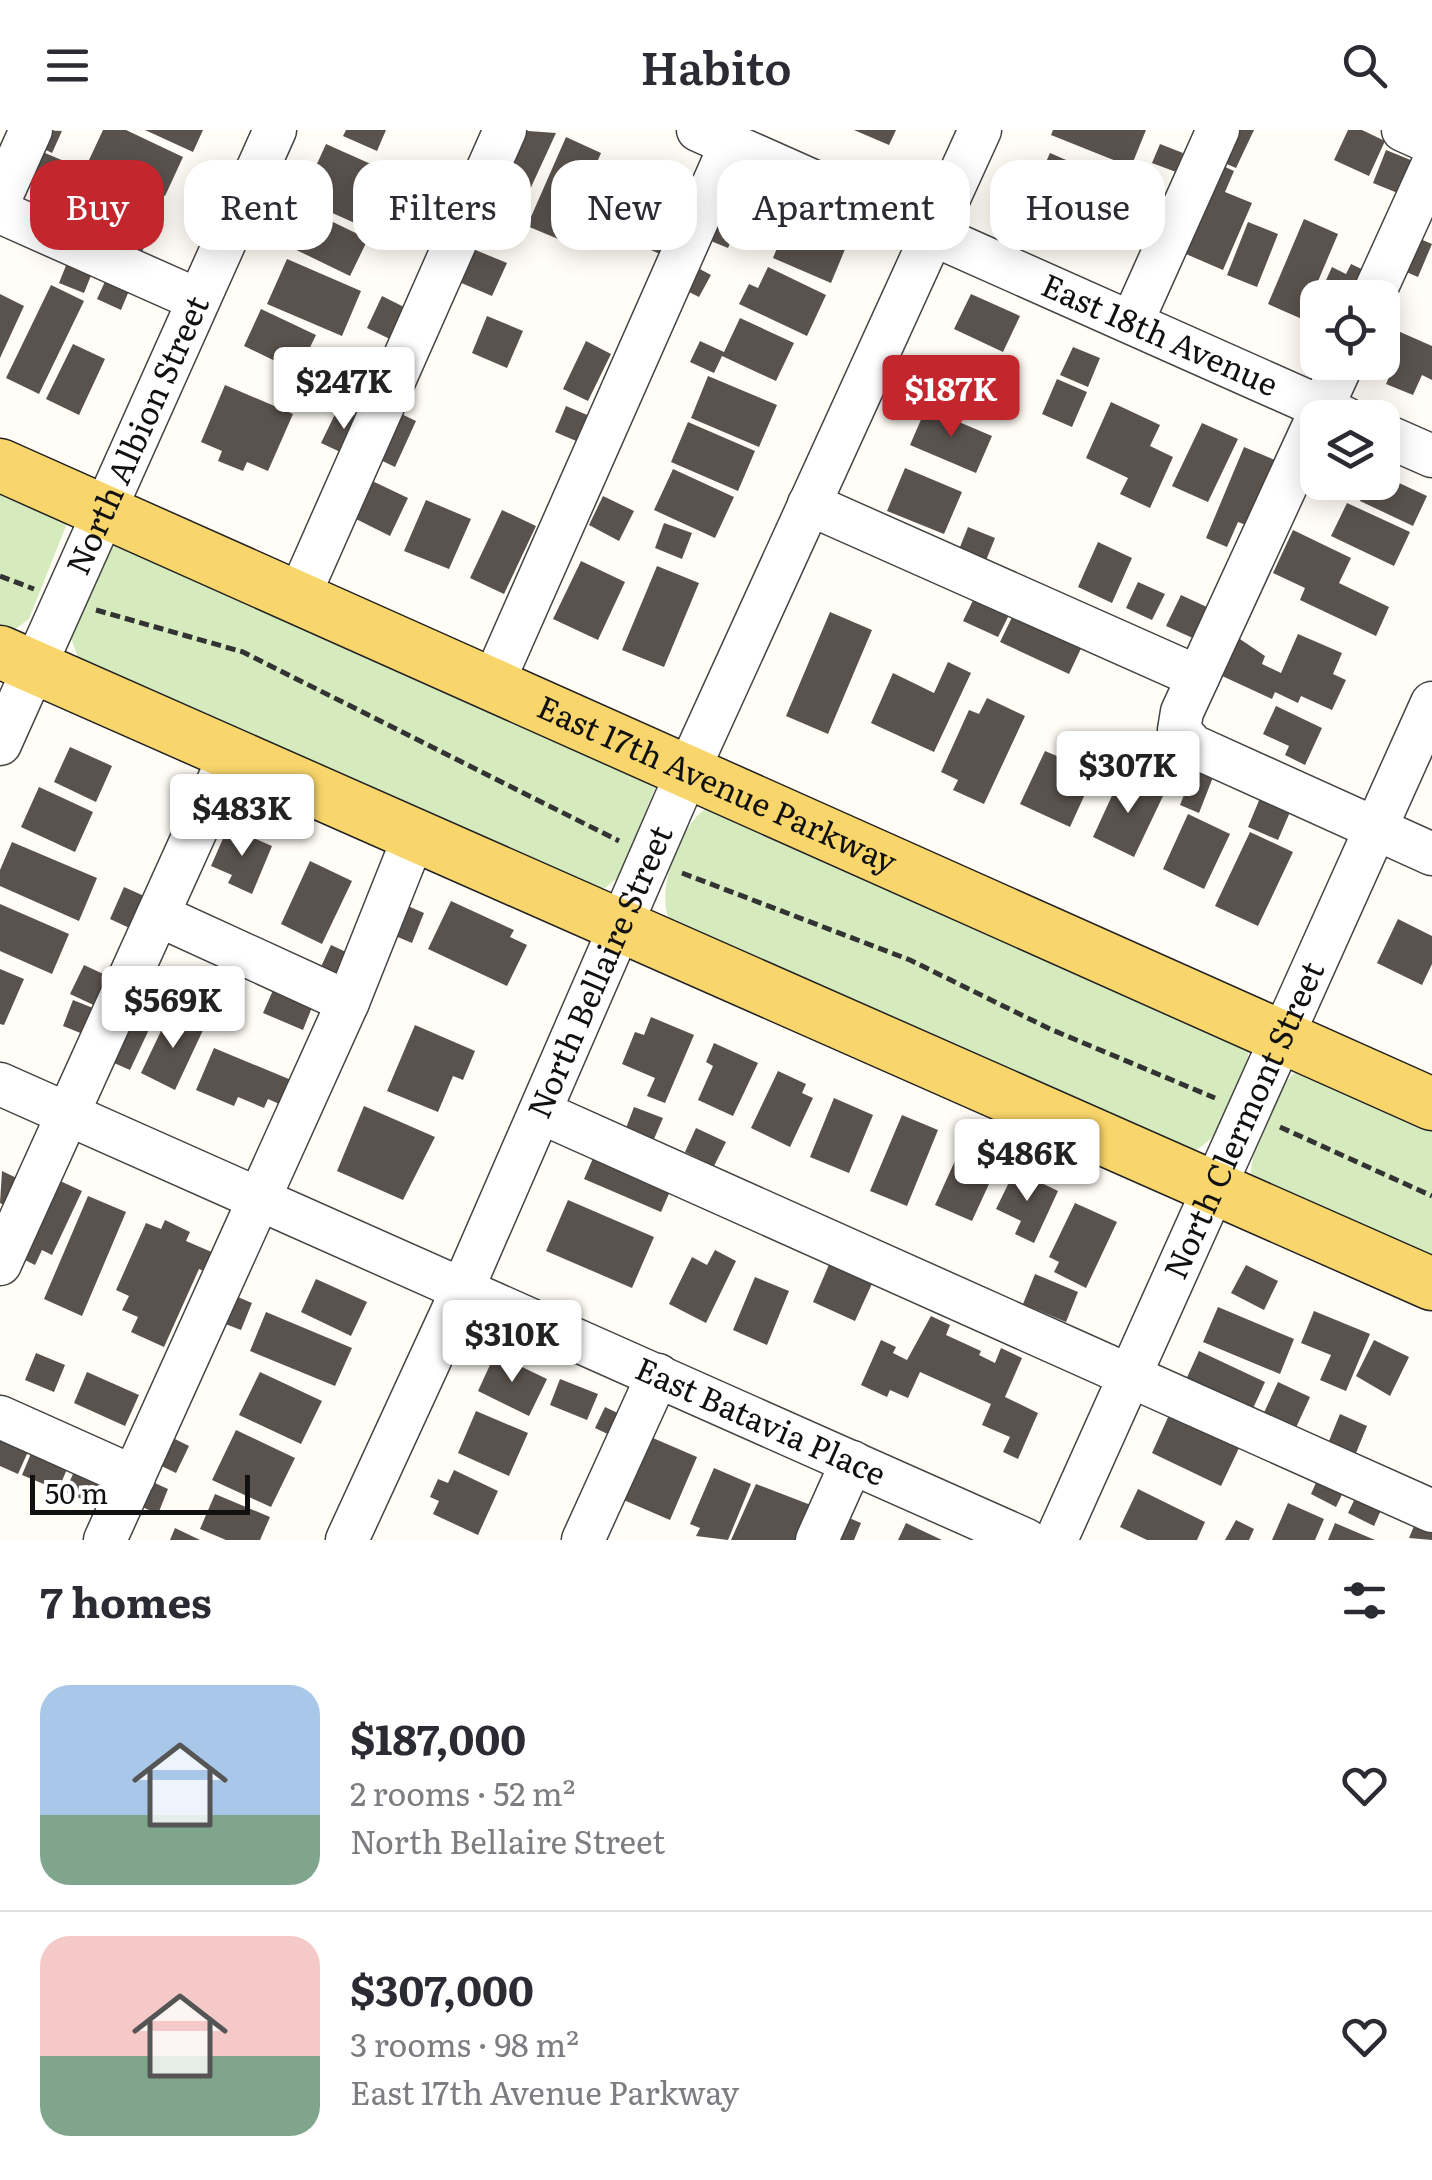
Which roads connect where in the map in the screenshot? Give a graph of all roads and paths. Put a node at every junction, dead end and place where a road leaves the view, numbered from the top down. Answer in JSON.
{"nodes":[{"id":1,"x":31,"y":130,"type":"edge"},
{"id":2,"x":275,"y":130,"type":"edge"},
{"id":3,"x":506,"y":130,"type":"edge"},
{"id":4,"x":980,"y":130,"type":"edge"},
{"id":5,"x":1218,"y":130,"type":"edge"},
{"id":6,"x":1403,"y":130,"type":"edge"},
{"id":7,"x":719,"y":136,"type":"edge"},
{"id":8,"x":1432,"y":143,"type":"edge"},
{"id":9,"x":772,"y":160,"type":"edge"},
{"id":10,"x":967,"y":160,"type":"edge"},
{"id":11,"x":1432,"y":166,"type":"edge"},
{"id":12,"x":0,"y":199,"type":"edge"},
{"id":13,"x":0,"y":212,"type":"edge"},
{"id":14,"x":927,"y":250,"type":"edge"},
{"id":15,"x":970,"y":250,"type":"edge"},
{"id":16,"x":1380,"y":280,"type":"edge"},
{"id":17,"x":198,"y":300,"type":"junction"},
{"id":18,"x":1132,"y":322,"type":"junction"},
{"id":19,"x":1307,"y":400,"type":"edge"},
{"id":20,"x":1400,"y":442,"type":"edge"},
{"id":21,"x":1432,"y":456,"type":"edge"},
{"id":22,"x":0,"y":465,"type":"edge"},
{"id":23,"x":1300,"y":478,"type":"edge"},
{"id":24,"x":809,"y":504,"type":"junction"},
{"id":25,"x":103,"y":511,"type":"junction"},
{"id":26,"x":0,"y":576,"type":"edge"},
{"id":27,"x":298,"y":598,"type":"junction"},
{"id":28,"x":63,"y":600,"type":"junction"},
{"id":29,"x":17,"y":659,"type":"edge"},
{"id":30,"x":1198,"y":677,"type":"junction"},
{"id":31,"x":492,"y":685,"type":"junction"},
{"id":32,"x":1432,"y":703,"type":"edge"},
{"id":33,"x":0,"y":744,"type":"edge"},
{"id":34,"x":231,"y":753,"type":"junction"},
{"id":35,"x":687,"y":774,"type":"junction"},
{"id":36,"x":1377,"y":829,"type":"junction"},
{"id":37,"x":416,"y":834,"type":"junction"},
{"id":38,"x":1432,"y":854,"type":"edge"},
{"id":39,"x":650,"y":859,"type":"junction"},
{"id":40,"x":158,"y":915,"type":"junction"},
{"id":41,"x":622,"y":924,"type":"junction"},
{"id":42,"x":348,"y":1002,"type":"junction"},
{"id":43,"x":1284,"y":1037,"type":"junction"},
{"id":44,"x":0,"y":1084,"type":"edge"},
{"id":45,"x":1432,"y":1104,"type":"edge"},
{"id":46,"x":540,"y":1112,"type":"junction"},
{"id":47,"x":67,"y":1114,"type":"junction"},
{"id":48,"x":1250,"y":1114,"type":"junction"},
{"id":49,"x":1216,"y":1188,"type":"junction"},
{"id":50,"x":1432,"y":1196,"type":"edge"},
{"id":51,"x":260,"y":1198,"type":"junction"},
{"id":52,"x":0,"y":1264,"type":"edge"},
{"id":53,"x":1432,"y":1284,"type":"edge"},
{"id":54,"x":464,"y":1288,"type":"junction"},
{"id":55,"x":658,"y":1375,"type":"junction"},
{"id":56,"x":1131,"y":1377,"type":"junction"},
{"id":57,"x":0,"y":1417,"type":"edge"},
{"id":58,"x":852,"y":1462,"type":"junction"},
{"id":59,"x":134,"y":1476,"type":"junction"},
{"id":60,"x":1432,"y":1511,"type":"edge"},
{"id":61,"x":105,"y":1540,"type":"edge"},
{"id":62,"x":347,"y":1540,"type":"edge"},
{"id":63,"x":584,"y":1540,"type":"edge"},
{"id":64,"x":817,"y":1540,"type":"edge"},
{"id":65,"x":1026,"y":1540,"type":"edge"},
{"id":66,"x":1056,"y":1540,"type":"edge"}],
"edges":[{"from":1,"to":12,"type":"street"},
{"from":2,"to":17,"type":"street","name":"North Albion Street"},
{"from":3,"to":27,"type":"street"},
{"from":4,"to":10,"type":"street","name":"North Bellaire Street"},
{"from":5,"to":18,"type":"street"},
{"from":6,"to":8,"type":"street"},
{"from":7,"to":9,"type":"street","name":"East 18th Avenue"},
{"from":7,"to":31,"type":"street"},
{"from":11,"to":16,"type":"street"},
{"from":13,"to":17,"type":"street"},
{"from":14,"to":24,"type":"street","name":"North Bellaire Street"},
{"from":15,"to":18,"type":"street","name":"East 18th Avenue"},
{"from":17,"to":25,"type":"street","name":"North Albion Street"},
{"from":18,"to":19,"type":"street","name":"East 18th Avenue"},
{"from":20,"to":21,"type":"street"},
{"from":22,"to":25,"type":"main road","name":"East 17th Avenue Parkway"},
{"from":23,"to":30,"type":"street"},
{"from":24,"to":30,"type":"street"},
{"from":24,"to":35,"type":"street","name":"North Bellaire Street"},
{"from":25,"to":27,"type":"main road","name":"East 17th Avenue Parkway"},
{"from":25,"to":28,"type":"street","name":"North Albion Street"},
{"from":26,"to":28,"type":"path"},
{"from":27,"to":31,"type":"main road","name":"East 17th Avenue Parkway"},
{"from":28,"to":29,"type":"street","name":"North Albion Street"},
{"from":28,"to":39,"type":"path"},
{"from":29,"to":33,"type":"street","name":"North Albion Street"},
{"from":29,"to":34,"type":"main road"},
{"from":30,"to":36,"type":"street"},
{"from":31,"to":35,"type":"main road","name":"East 17th Avenue Parkway"},
{"from":32,"to":36,"type":"street","name":"North Clermont Street"},
{"from":34,"to":37,"type":"main road"},
{"from":34,"to":40,"type":"street"},
{"from":35,"to":39,"type":"street","name":"North Bellaire Street"},
{"from":35,"to":43,"type":"main road","name":"East 17th Avenue Parkway"},
{"from":36,"to":38,"type":"street"},
{"from":36,"to":43,"type":"street","name":"North Clermont Street"},
{"from":37,"to":41,"type":"main road"},
{"from":37,"to":42,"type":"street"},
{"from":39,"to":41,"type":"street","name":"North Bellaire Street"},
{"from":39,"to":48,"type":"path"},
{"from":40,"to":42,"type":"street"},
{"from":40,"to":47,"type":"street"},
{"from":41,"to":46,"type":"street","name":"North Bellaire Street"},
{"from":41,"to":49,"type":"main road"},
{"from":42,"to":51,"type":"street"},
{"from":43,"to":45,"type":"main road","name":"East 17th Avenue Parkway"},
{"from":43,"to":48,"type":"street","name":"North Clermont Street"},
{"from":44,"to":47,"type":"street","name":"East Batavia Place"},
{"from":46,"to":54,"type":"street","name":"North Bellaire Street"},
{"from":46,"to":56,"type":"street"},
{"from":47,"to":51,"type":"street","name":"East Batavia Place"},
{"from":47,"to":52,"type":"street"},
{"from":48,"to":49,"type":"street","name":"North Clermont Street"},
{"from":48,"to":50,"type":"path"},
{"from":49,"to":53,"type":"main road"},
{"from":49,"to":56,"type":"street","name":"North Clermont Street"},
{"from":51,"to":54,"type":"street","name":"East Batavia Place"},
{"from":51,"to":59,"type":"street"},
{"from":54,"to":55,"type":"street","name":"East Batavia Place"},
{"from":54,"to":62,"type":"street","name":"North Bellaire Street"},
{"from":55,"to":58,"type":"street","name":"East Batavia Place"},
{"from":55,"to":63,"type":"street"},
{"from":56,"to":60,"type":"street"},
{"from":56,"to":66,"type":"street","name":"North Clermont Street"},
{"from":57,"to":59,"type":"street"},
{"from":58,"to":64,"type":"street"},
{"from":58,"to":65,"type":"street","name":"East Batavia Place"},
{"from":59,"to":61,"type":"street"}]}
